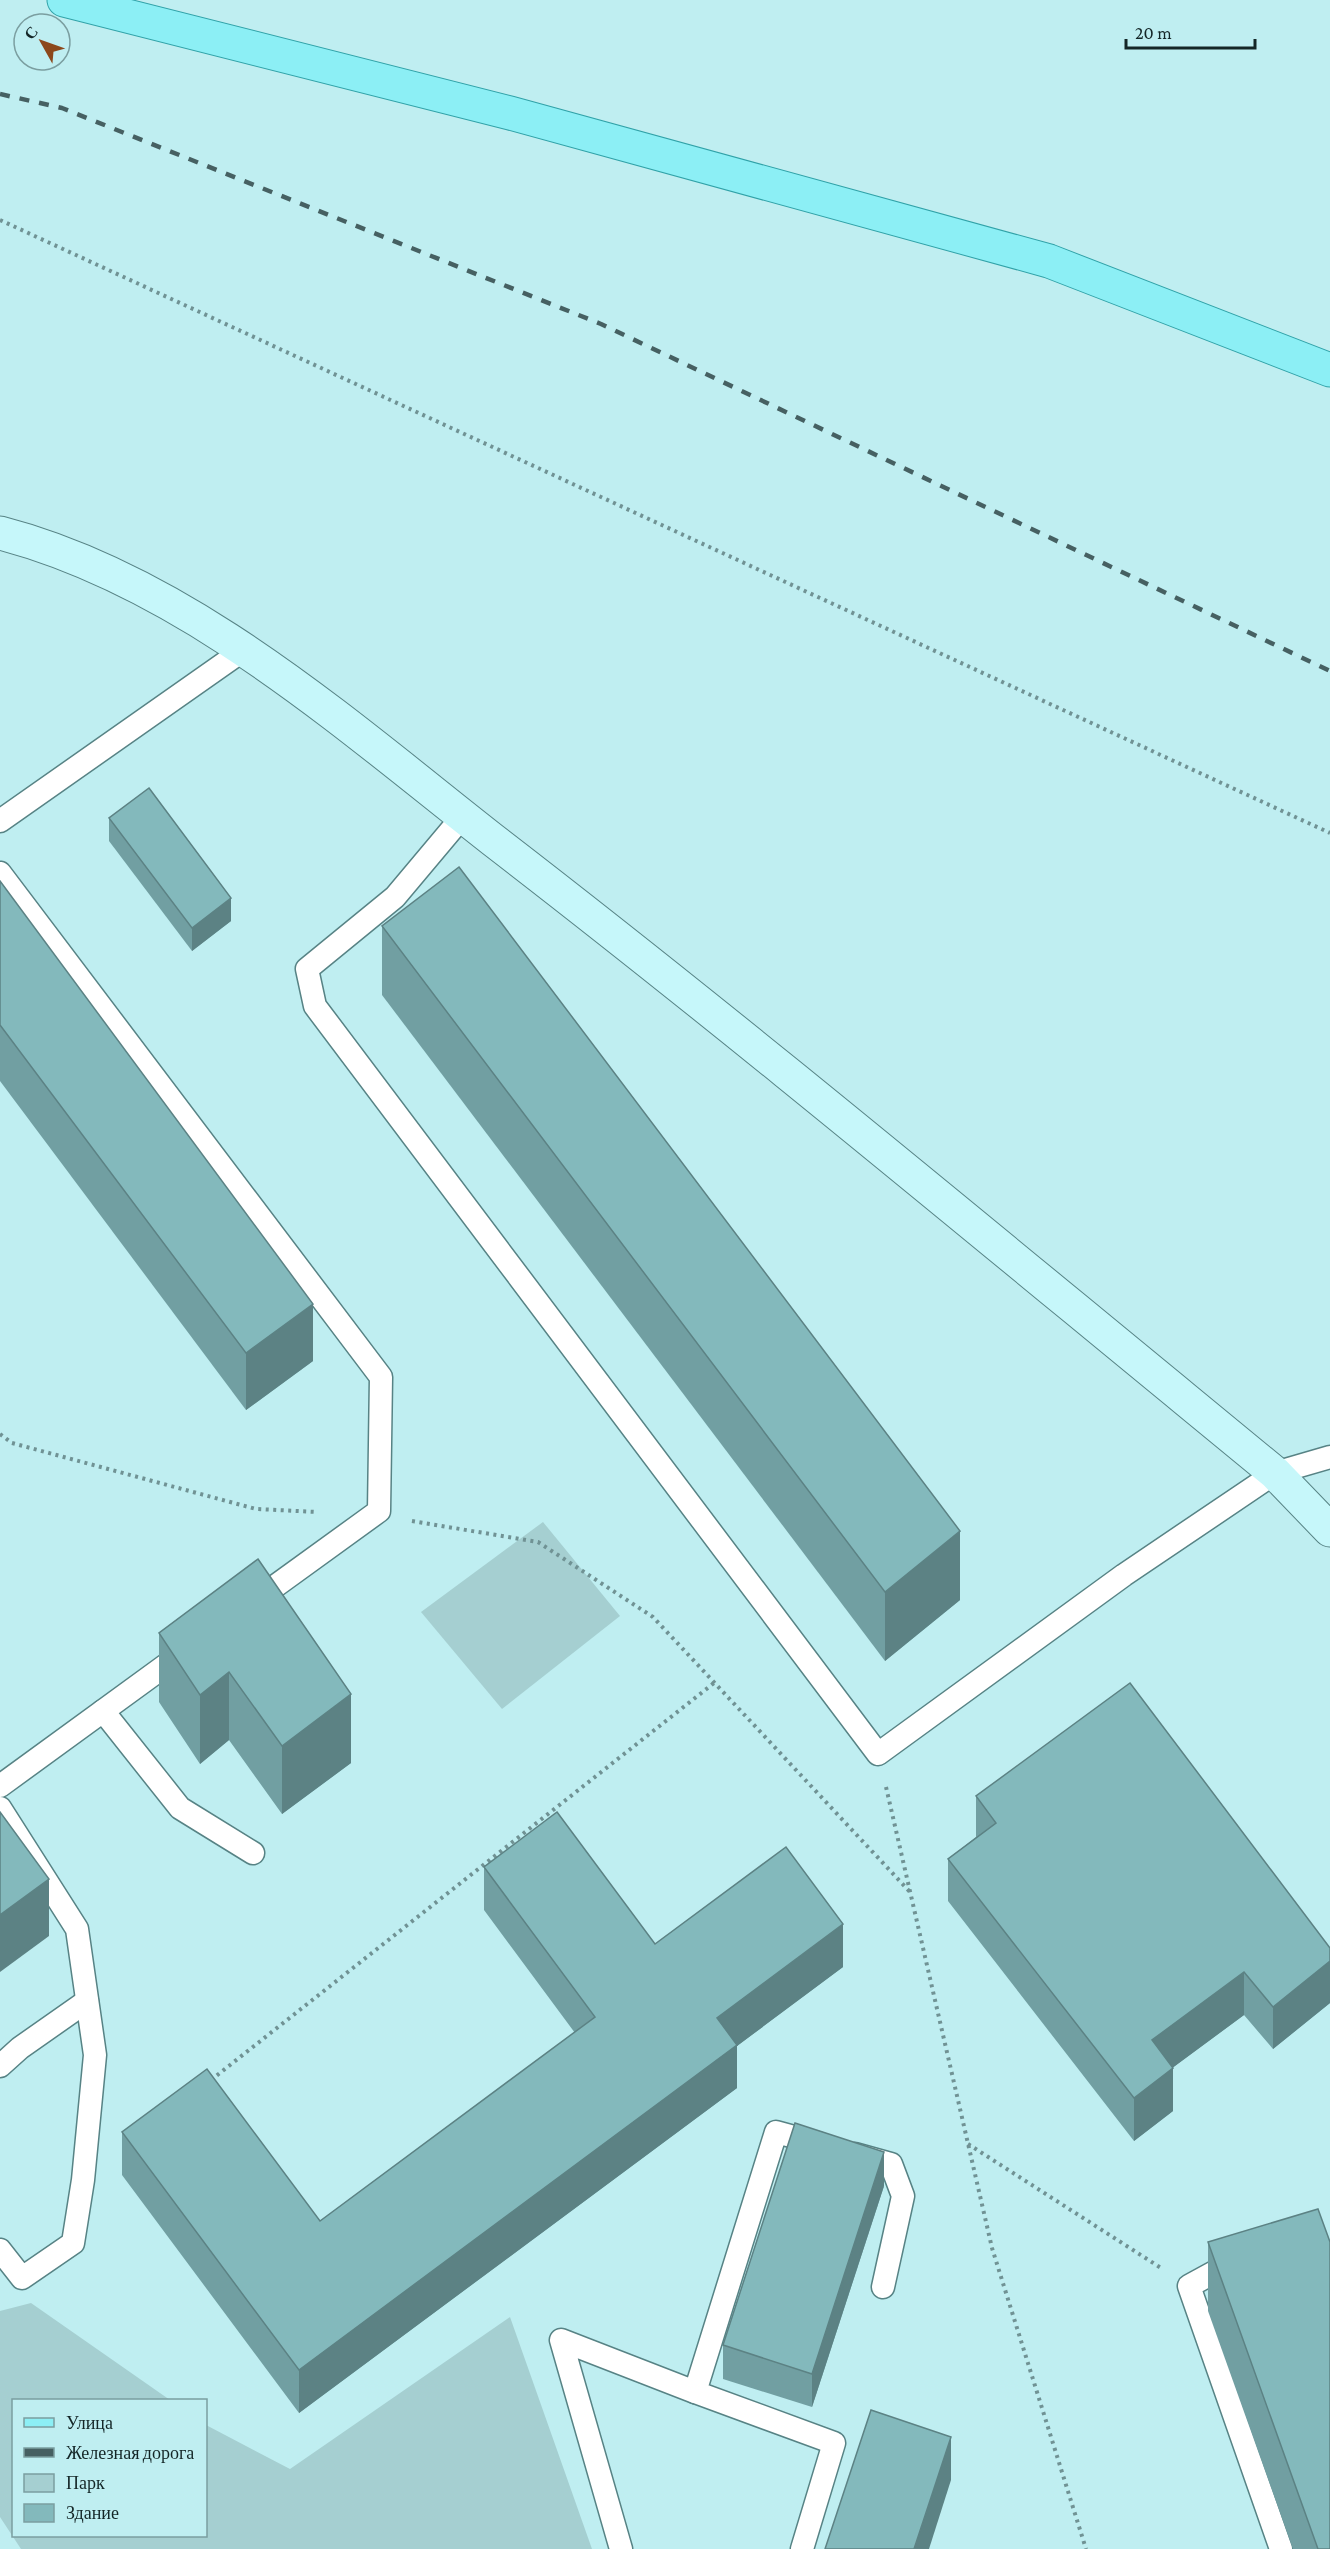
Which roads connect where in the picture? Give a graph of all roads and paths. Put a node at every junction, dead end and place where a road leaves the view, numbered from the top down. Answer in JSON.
{"nodes":[{"id":1,"x":64,"y":0,"type":"edge"},
{"id":2,"x":0,"y":220,"type":"edge"},
{"id":3,"x":1330,"y":370,"type":"edge"},
{"id":4,"x":0,"y":533,"type":"edge"},
{"id":5,"x":242,"y":651,"type":"junction"},
{"id":6,"x":464,"y":816,"type":"junction"},
{"id":7,"x":0,"y":820,"type":"edge"},
{"id":8,"x":1330,"y":833,"type":"edge"},
{"id":9,"x":0,"y":873,"type":"edge"},
{"id":10,"x":0,"y":1434,"type":"edge"},
{"id":11,"x":1330,"y":1457,"type":"edge"},
{"id":12,"x":1275,"y":1473,"type":"junction"},
{"id":13,"x":374,"y":1514,"type":"junction"},
{"id":14,"x":1330,"y":1530,"type":"edge"},
{"id":15,"x":238,"y":1612,"type":"edge"},
{"id":16,"x":200,"y":1641,"type":"edge"},
{"id":17,"x":714,"y":1683,"type":"junction"},
{"id":18,"x":103,"y":1711,"type":"junction"},
{"id":19,"x":878,"y":1754,"type":"junction"},
{"id":20,"x":0,"y":1786,"type":"edge"},
{"id":21,"x":0,"y":1808,"type":"edge"},
{"id":22,"x":253,"y":1853,"type":"dead end"},
{"id":23,"x":911,"y":1893,"type":"junction"},
{"id":24,"x":87,"y":2001,"type":"junction"},
{"id":25,"x":0,"y":2066,"type":"edge"},
{"id":26,"x":206,"y":2084,"type":"edge"},
{"id":27,"x":968,"y":2144,"type":"junction"},
{"id":28,"x":0,"y":2250,"type":"edge"},
{"id":29,"x":1257,"y":2255,"type":"edge"},
{"id":30,"x":1190,"y":2286,"type":"junction"},
{"id":31,"x":883,"y":2287,"type":"dead end"},
{"id":32,"x":695,"y":2392,"type":"junction"},
{"id":33,"x":621,"y":2549,"type":"edge"},
{"id":34,"x":802,"y":2549,"type":"edge"},
{"id":35,"x":1086,"y":2549,"type":"edge"},
{"id":36,"x":1281,"y":2549,"type":"edge"}],
"edges":[{"from":1,"to":3,"type":"main road"},
{"from":2,"to":8,"type":"path"},
{"from":4,"to":5,"type":"street"},
{"from":5,"to":6,"type":"street"},
{"from":5,"to":7,"type":"lane"},
{"from":6,"to":12,"type":"street"},
{"from":6,"to":19,"type":"lane"},
{"from":9,"to":13,"type":"lane"},
{"from":10,"to":13,"type":"path"},
{"from":11,"to":12,"type":"lane"},
{"from":12,"to":14,"type":"street"},
{"from":12,"to":19,"type":"lane"},
{"from":13,"to":15,"type":"lane"},
{"from":13,"to":17,"type":"path"},
{"from":16,"to":18,"type":"lane"},
{"from":17,"to":23,"type":"path"},
{"from":17,"to":26,"type":"path"},
{"from":18,"to":20,"type":"lane"},
{"from":18,"to":22,"type":"lane"},
{"from":19,"to":23,"type":"path"},
{"from":21,"to":24,"type":"lane"},
{"from":23,"to":27,"type":"path"},
{"from":24,"to":25,"type":"lane"},
{"from":24,"to":28,"type":"lane"},
{"from":27,"to":30,"type":"path"},
{"from":27,"to":35,"type":"path"},
{"from":29,"to":30,"type":"lane"},
{"from":30,"to":36,"type":"lane"},
{"from":31,"to":32,"type":"lane"},
{"from":32,"to":33,"type":"lane"},
{"from":32,"to":34,"type":"lane"}]}
